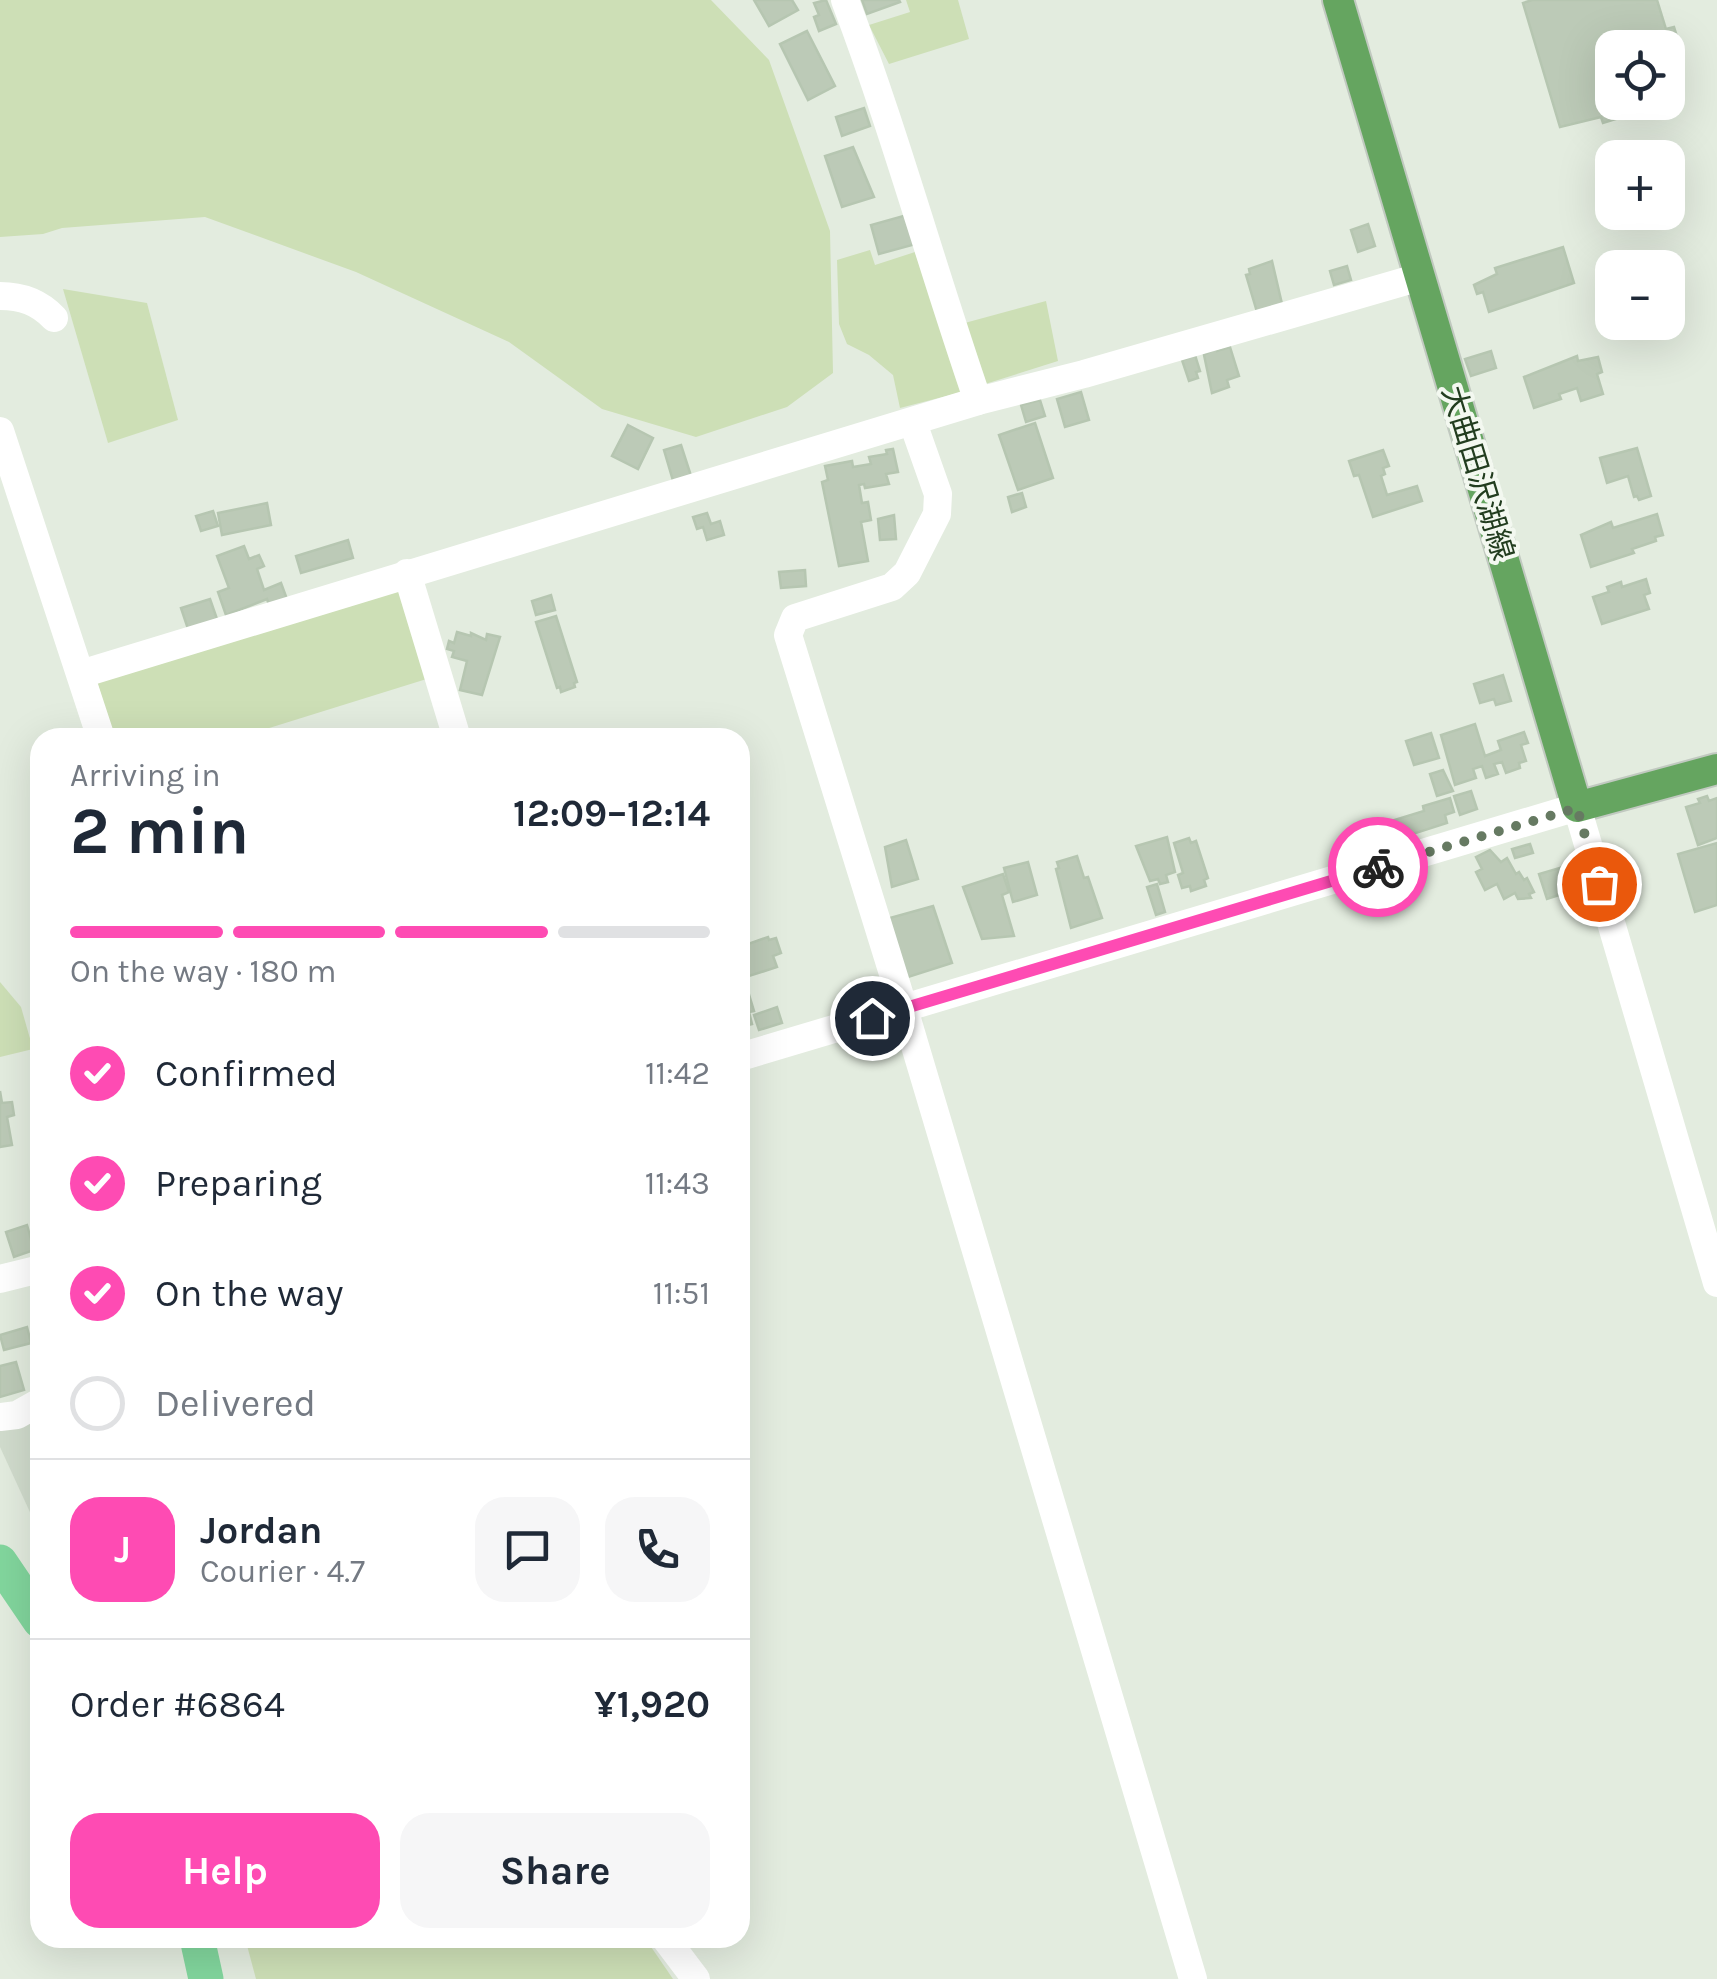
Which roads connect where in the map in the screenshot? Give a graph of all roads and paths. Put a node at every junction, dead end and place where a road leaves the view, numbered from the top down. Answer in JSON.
{"nodes":[{"id":1,"x":845,"y":0,"type":"edge"},
{"id":2,"x":1338,"y":0,"type":"edge"},
{"id":3,"x":1420,"y":277,"type":"junction"},
{"id":4,"x":0,"y":296,"type":"edge"},
{"id":5,"x":54,"y":318,"type":"dead end"},
{"id":6,"x":978,"y":401,"type":"junction"},
{"id":7,"x":913,"y":422,"type":"junction"},
{"id":8,"x":0,"y":431,"type":"edge"},
{"id":9,"x":407,"y":573,"type":"junction"},
{"id":10,"x":81,"y":674,"type":"junction"},
{"id":11,"x":98,"y":728,"type":"edge"},
{"id":12,"x":454,"y":728,"type":"edge"},
{"id":13,"x":1717,"y":769,"type":"edge"},
{"id":14,"x":1577,"y":808,"type":"junction"},
{"id":15,"x":904,"y":1009,"type":"junction"},
{"id":16,"x":750,"y":1055,"type":"edge"},
{"id":17,"x":30,"y":1271,"type":"edge"},
{"id":18,"x":0,"y":1279,"type":"edge"},
{"id":19,"x":1717,"y":1283,"type":"edge"},
{"id":20,"x":672,"y":1948,"type":"edge"},
{"id":21,"x":696,"y":1979,"type":"edge"},
{"id":22,"x":1193,"y":1979,"type":"edge"}],
"edges":[{"from":1,"to":6,"type":"street"},
{"from":2,"to":3,"type":"main road","name":"大曲田沢湖線"},
{"from":3,"to":6,"type":"street"},
{"from":3,"to":14,"type":"main road","name":"大曲田沢湖線"},
{"from":4,"to":5,"type":"street"},
{"from":6,"to":7,"type":"street"},
{"from":7,"to":9,"type":"street"},
{"from":7,"to":15,"type":"street"},
{"from":8,"to":10,"type":"street"},
{"from":9,"to":10,"type":"street"},
{"from":9,"to":12,"type":"street"},
{"from":10,"to":11,"type":"street"},
{"from":13,"to":14,"type":"main road"},
{"from":14,"to":15,"type":"street"},
{"from":14,"to":19,"type":"street"},
{"from":15,"to":16,"type":"street"},
{"from":15,"to":22,"type":"street"},
{"from":17,"to":18,"type":"street"},
{"from":20,"to":21,"type":"street"}]}
